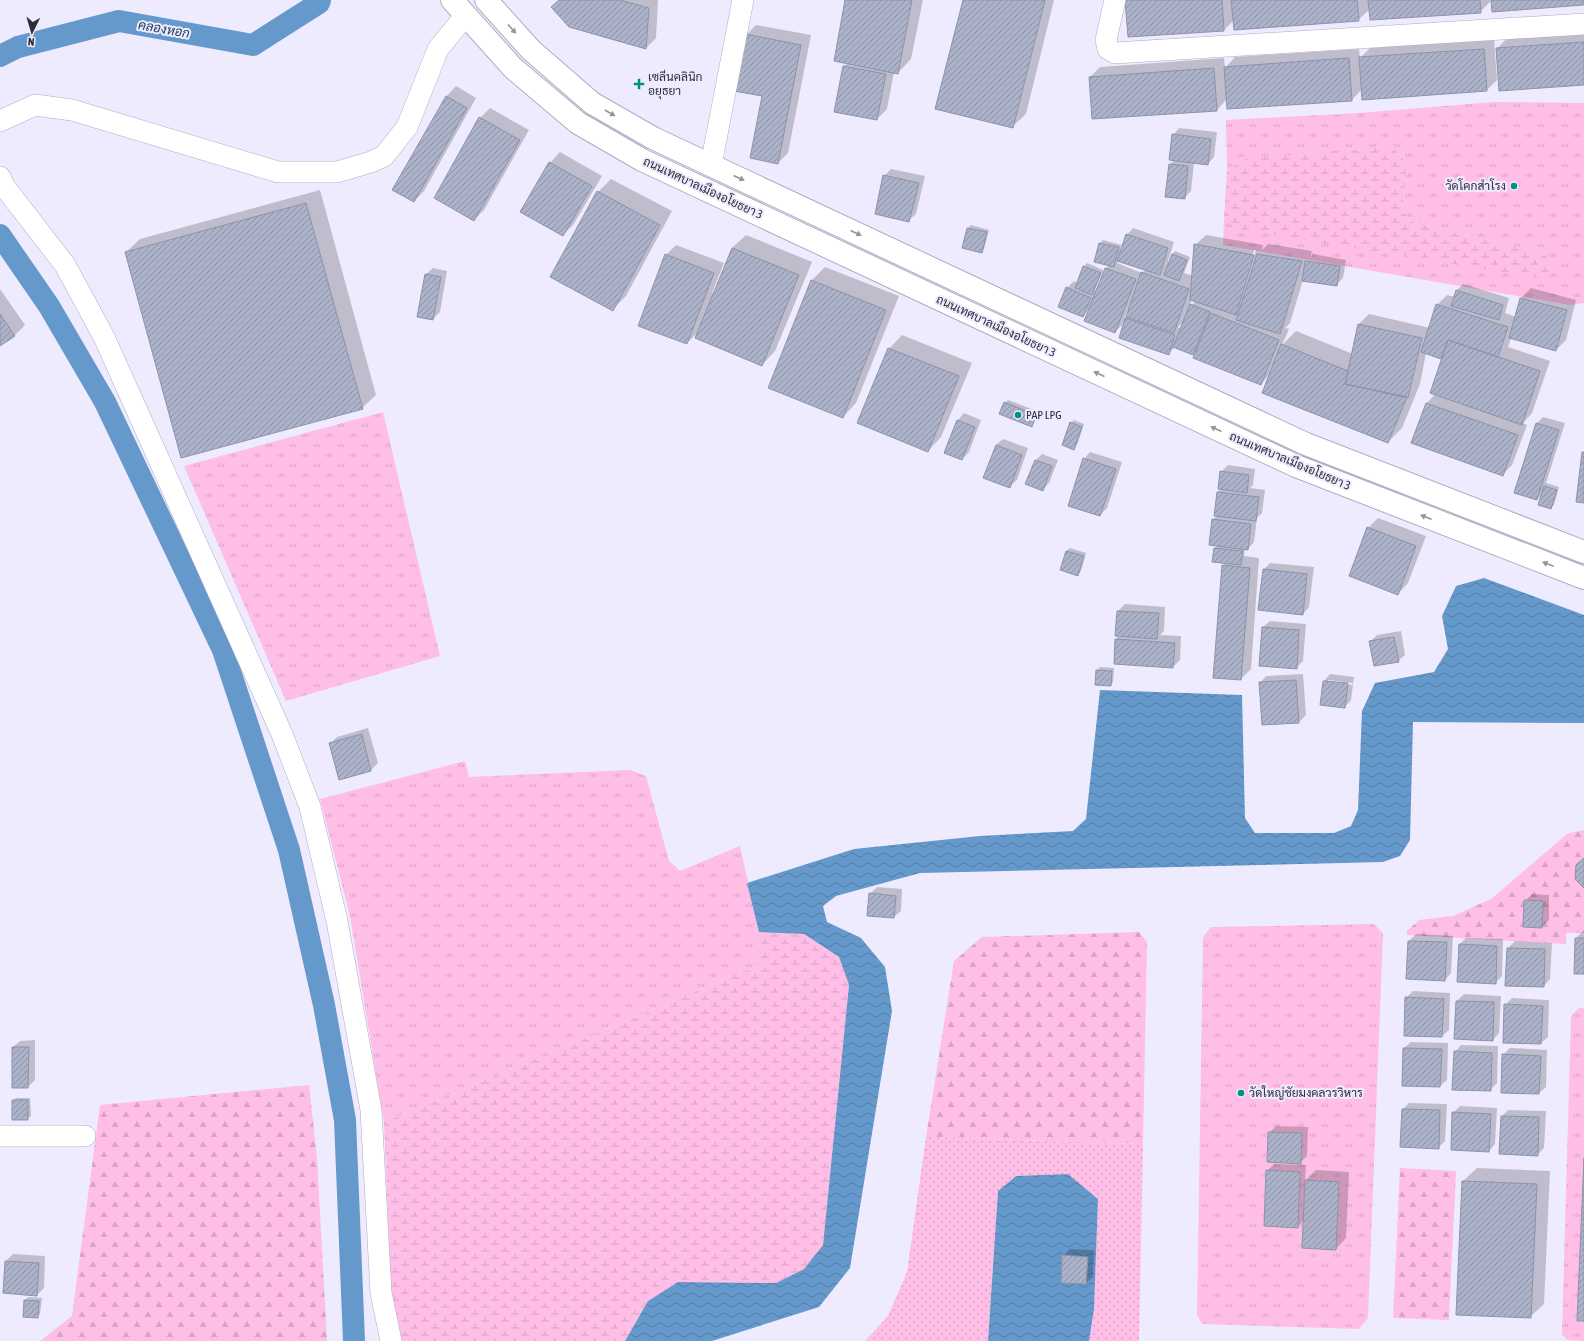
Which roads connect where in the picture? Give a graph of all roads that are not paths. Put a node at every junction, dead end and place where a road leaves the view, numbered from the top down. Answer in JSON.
{"nodes":[{"id":1,"x":486,"y":0,"type":"edge"},
{"id":2,"x":743,"y":0,"type":"edge"},
{"id":3,"x":1115,"y":0,"type":"edge"},
{"id":4,"x":459,"y":8,"type":"edge"},
{"id":5,"x":1584,"y":24,"type":"edge"},
{"id":6,"x":0,"y":121,"type":"edge"},
{"id":7,"x":711,"y":166,"type":"junction"},
{"id":8,"x":0,"y":177,"type":"edge"},
{"id":9,"x":1037,"y":318,"type":"junction"},
{"id":10,"x":1026,"y":340,"type":"junction"},
{"id":11,"x":1584,"y":552,"type":"edge"},
{"id":12,"x":1584,"y":578,"type":"edge"},
{"id":13,"x":0,"y":1136,"type":"edge"},
{"id":14,"x":85,"y":1136,"type":"dead end"},
{"id":15,"x":391,"y":1341,"type":"edge"}],
"edges":[{"from":1,"to":7,"type":"street","name":"ถนนเทศบาลเมืองอโยธยา 3","one_way":true},
{"from":2,"to":7,"type":"street"},
{"from":3,"to":5,"type":"street"},
{"from":4,"to":6,"type":"street"},
{"from":4,"to":10,"type":"street","name":"ถนนเทศบาลเมืองอโยธยา 3"},
{"from":7,"to":9,"type":"street","name":"ถนนเทศบาลเมืองอโยธยา 3","one_way":true},
{"from":8,"to":15,"type":"street"},
{"from":9,"to":10,"type":"street"},
{"from":9,"to":11,"type":"street","name":"ถนนเทศบาลเมืองอโยธยา 3"},
{"from":12,"to":10,"type":"street","name":"ถนนเทศบาลเมืองอโยธยา 3","one_way":true},
{"from":13,"to":14,"type":"street"}]}
